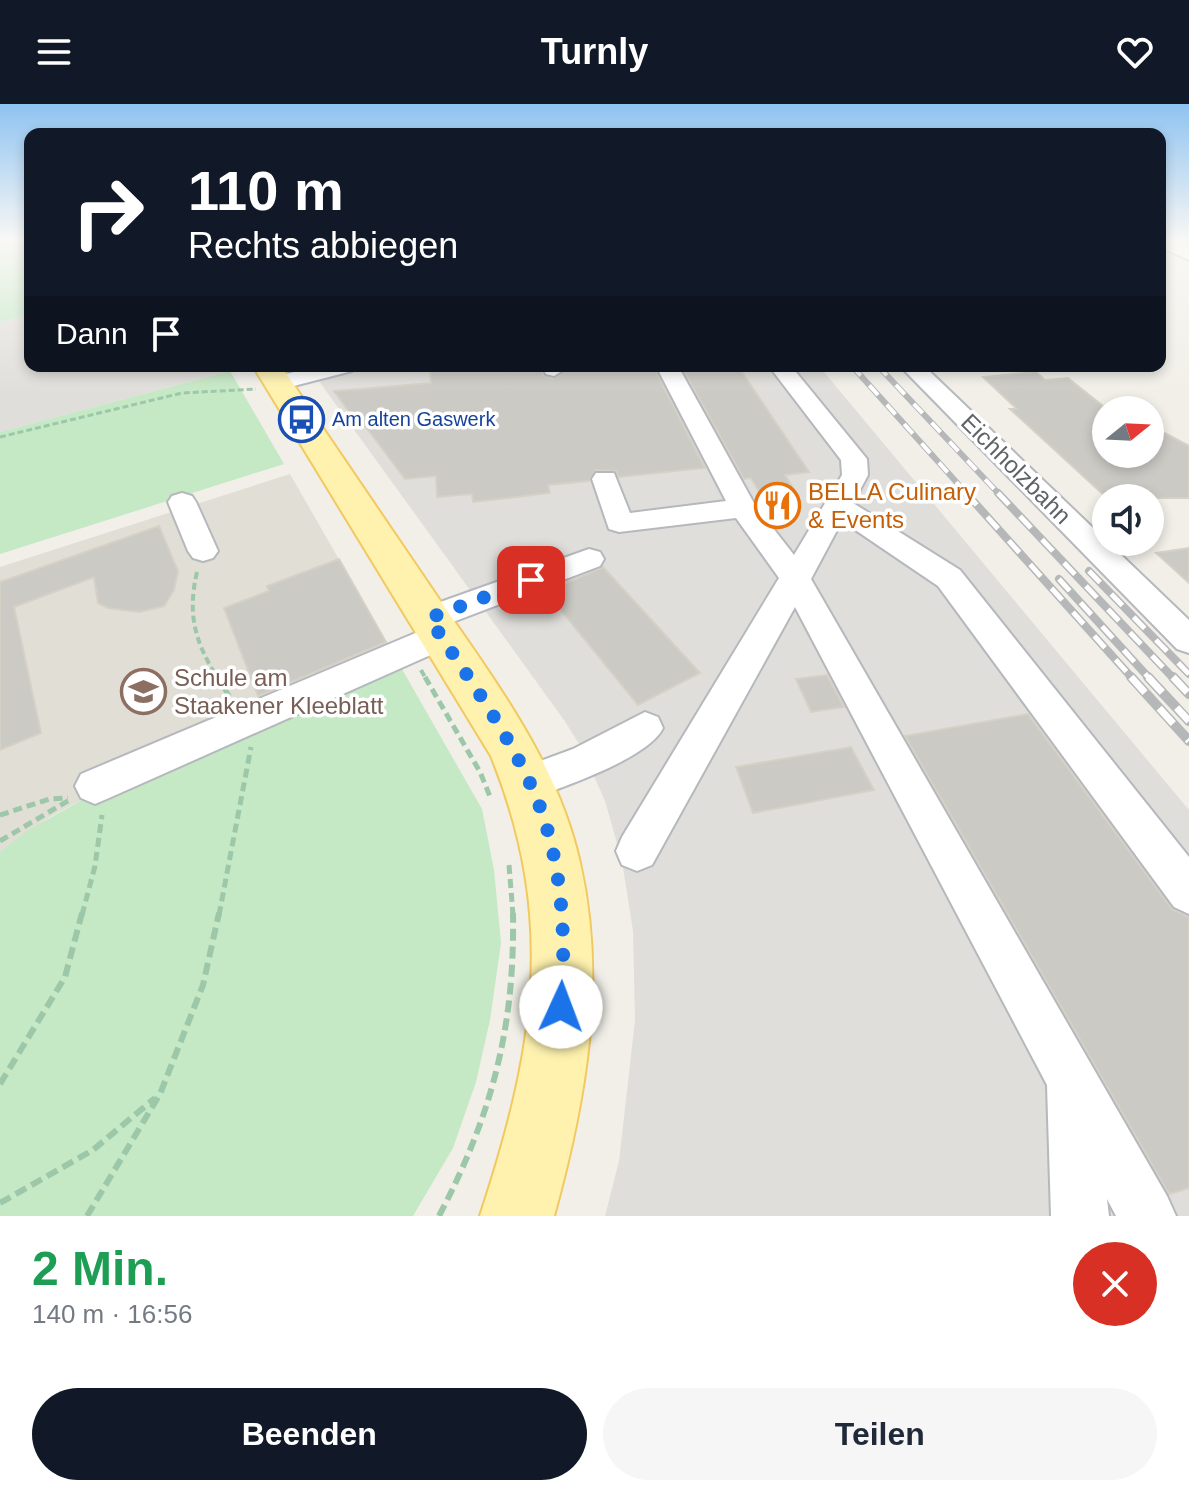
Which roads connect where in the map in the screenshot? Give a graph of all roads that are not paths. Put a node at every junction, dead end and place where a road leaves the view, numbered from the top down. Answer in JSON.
{"nodes":[{"id":1,"x":316,"y":372,"type":"edge"},
{"id":2,"x":670,"y":372,"type":"edge"},
{"id":3,"x":785,"y":372,"type":"edge"},
{"id":4,"x":917,"y":372,"type":"edge"},
{"id":5,"x":261,"y":384,"type":"edge"},
{"id":6,"x":605,"y":479,"type":"dead end"},
{"id":7,"x":182,"y":502,"type":"dead end"},
{"id":8,"x":837,"y":505,"type":"junction"},
{"id":9,"x":743,"y":508,"type":"junction"},
{"id":10,"x":203,"y":551,"type":"road end"},
{"id":11,"x":589,"y":559,"type":"dead end"},
{"id":12,"x":795,"y":578,"type":"junction"},
{"id":13,"x":426,"y":635,"type":"junction"},
{"id":14,"x":1189,"y":640,"type":"edge"},
{"id":15,"x":645,"y":728,"type":"dead end"},
{"id":16,"x":101,"y":783,"type":"road end"},
{"id":17,"x":512,"y":794,"type":"junction"},
{"id":18,"x":637,"y":851,"type":"dead end"},
{"id":19,"x":1189,"y":892,"type":"edge"},
{"id":20,"x":1072,"y":1079,"type":"junction"},
{"id":21,"x":517,"y":1216,"type":"edge"},
{"id":22,"x":1080,"y":1216,"type":"edge"},
{"id":23,"x":1147,"y":1216,"type":"edge"}],
"edges":[{"from":1,"to":5,"type":"street"},
{"from":2,"to":9,"type":"street"},
{"from":3,"to":8,"type":"street"},
{"from":4,"to":14,"type":"street","name":"Eichholzbahn"},
{"from":5,"to":13,"type":"main road"},
{"from":6,"to":9,"type":"street"},
{"from":7,"to":10,"type":"street"},
{"from":8,"to":12,"type":"street"},
{"from":8,"to":19,"type":"street"},
{"from":9,"to":12,"type":"street"},
{"from":11,"to":13,"type":"street"},
{"from":12,"to":18,"type":"street"},
{"from":12,"to":20,"type":"street"},
{"from":13,"to":16,"type":"street"},
{"from":13,"to":17,"type":"main road"},
{"from":15,"to":17,"type":"street"},
{"from":17,"to":21,"type":"main road"},
{"from":20,"to":22,"type":"street"},
{"from":20,"to":23,"type":"street"}]}
